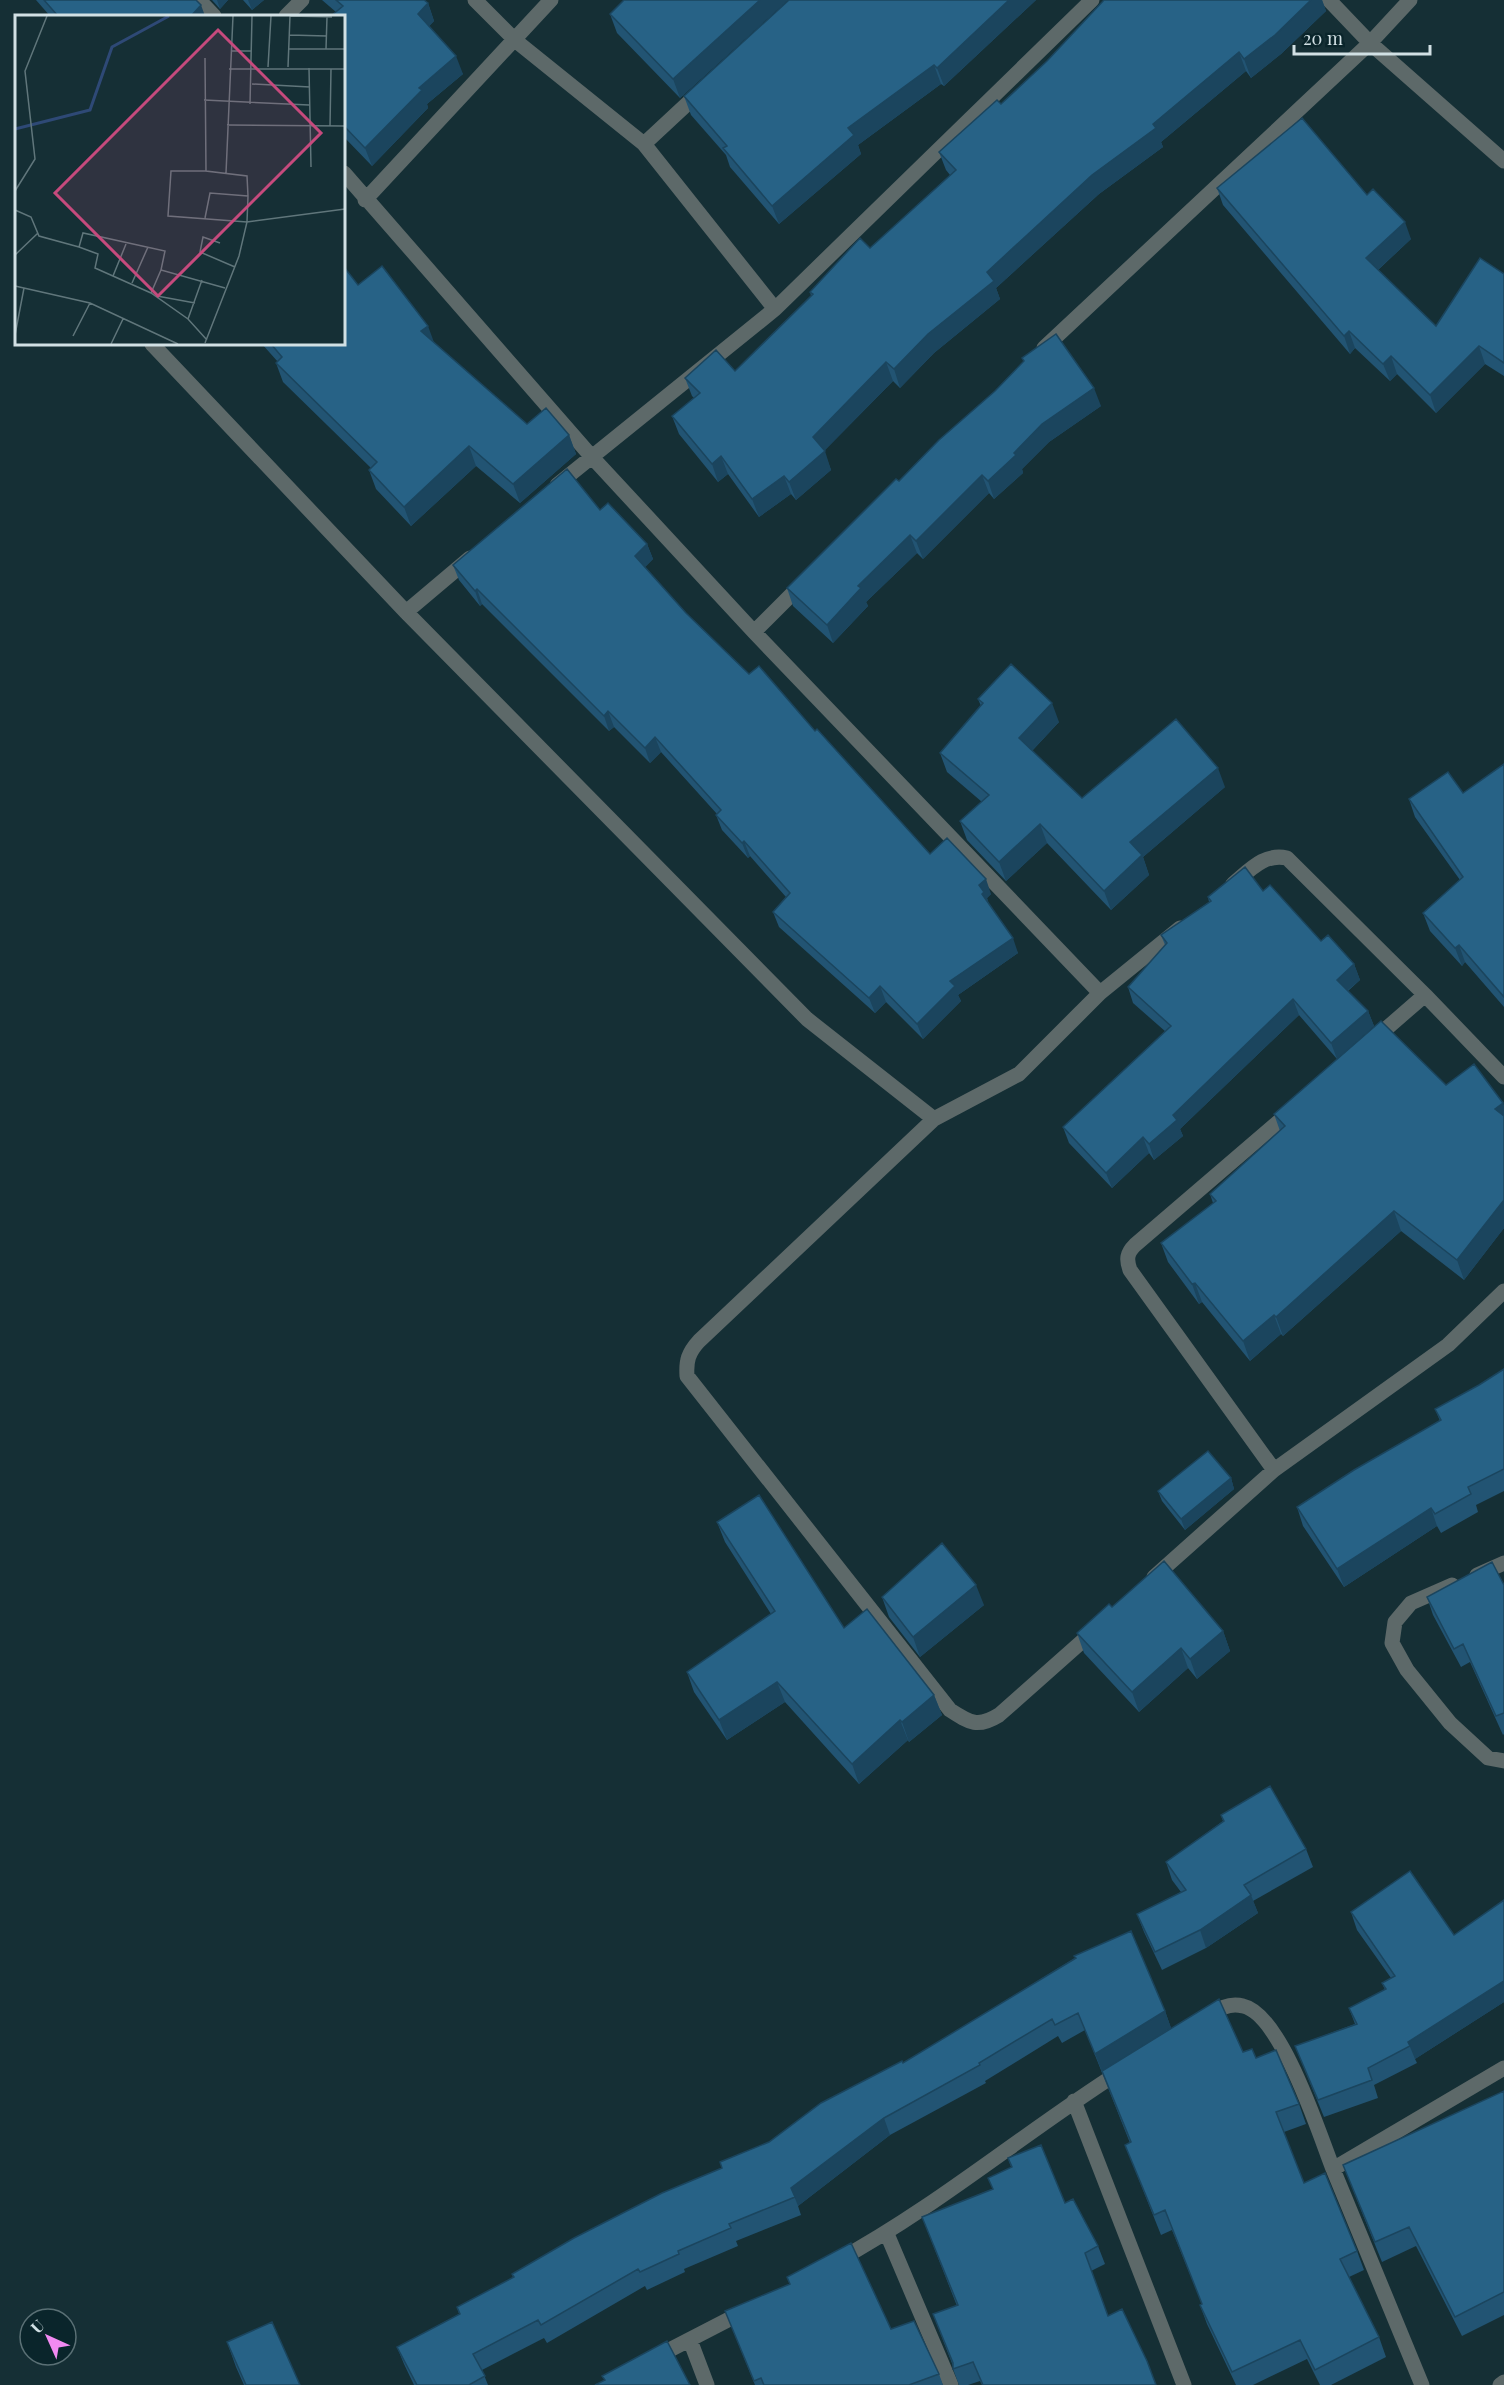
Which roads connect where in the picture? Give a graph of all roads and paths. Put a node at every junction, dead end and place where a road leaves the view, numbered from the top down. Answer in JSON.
{"nodes":[{"id":1,"x":199,"y":0,"type":"edge"},
{"id":2,"x":302,"y":0,"type":"edge"},
{"id":3,"x":474,"y":0,"type":"edge"},
{"id":4,"x":551,"y":0,"type":"edge"},
{"id":5,"x":1092,"y":0,"type":"edge"},
{"id":6,"x":1329,"y":0,"type":"edge"},
{"id":7,"x":1410,"y":0,"type":"edge"},
{"id":8,"x":213,"y":15,"type":"edge"},
{"id":9,"x":287,"y":15,"type":"edge"},
{"id":10,"x":516,"y":41,"type":"junction"},
{"id":11,"x":1370,"y":43,"type":"junction"},
{"id":12,"x":714,"y":80,"type":"edge"},
{"id":13,"x":644,"y":144,"type":"junction"},
{"id":14,"x":1504,"y":161,"type":"edge"},
{"id":15,"x":345,"y":174,"type":"edge"},
{"id":16,"x":365,"y":200,"type":"junction"},
{"id":17,"x":775,"y":309,"type":"junction"},
{"id":18,"x":153,"y":345,"type":"edge"},
{"id":19,"x":1034,"y":358,"type":"edge"},
{"id":20,"x":591,"y":456,"type":"junction"},
{"id":21,"x":547,"y":493,"type":"edge"},
{"id":22,"x":485,"y":545,"type":"edge"},
{"id":23,"x":813,"y":573,"type":"edge"},
{"id":24,"x":406,"y":612,"type":"junction"},
{"id":25,"x":754,"y":632,"type":"junction"},
{"id":26,"x":1225,"y":890,"type":"edge"},
{"id":27,"x":1190,"y":920,"type":"edge"},
{"id":28,"x":1100,"y":993,"type":"junction"},
{"id":29,"x":1425,"y":994,"type":"junction"},
{"id":30,"x":1362,"y":1049,"type":"edge"},
{"id":31,"x":1504,"y":1077,"type":"edge"},
{"id":32,"x":1299,"y":1104,"type":"edge"},
{"id":33,"x":934,"y":1119,"type":"junction"},
{"id":34,"x":1504,"y":1291,"type":"edge"},
{"id":35,"x":1274,"y":1470,"type":"junction"},
{"id":36,"x":1504,"y":1563,"type":"edge"},
{"id":37,"x":1141,"y":1588,"type":"edge"},
{"id":38,"x":1106,"y":1620,"type":"edge"},
{"id":39,"x":1504,"y":1761,"type":"edge"},
{"id":40,"x":1195,"y":2025,"type":"edge"},
{"id":41,"x":1134,"y":2063,"type":"edge"},
{"id":42,"x":1504,"y":2068,"type":"edge"},
{"id":43,"x":1074,"y":2101,"type":"junction"},
{"id":44,"x":1333,"y":2169,"type":"junction"},
{"id":45,"x":887,"y":2234,"type":"junction"},
{"id":46,"x":825,"y":2267,"type":"edge"},
{"id":47,"x":763,"y":2301,"type":"edge"},
{"id":48,"x":690,"y":2340,"type":"junction"},
{"id":49,"x":639,"y":2365,"type":"edge"},
{"id":50,"x":1504,"y":2382,"type":"edge"},
{"id":51,"x":707,"y":2385,"type":"edge"},
{"id":52,"x":951,"y":2385,"type":"edge"},
{"id":53,"x":1184,"y":2385,"type":"edge"},
{"id":54,"x":1422,"y":2385,"type":"edge"},
{"id":55,"x":1500,"y":2385,"type":"edge"}],
"edges":[{"from":1,"to":8,"type":"street"},
{"from":2,"to":9,"type":"street"},
{"from":3,"to":10,"type":"street"},
{"from":4,"to":10,"type":"street"},
{"from":5,"to":17,"type":"street"},
{"from":6,"to":11,"type":"street"},
{"from":7,"to":11,"type":"street"},
{"from":10,"to":13,"type":"street"},
{"from":10,"to":16,"type":"street"},
{"from":11,"to":14,"type":"street"},
{"from":11,"to":19,"type":"street"},
{"from":12,"to":13,"type":"street"},
{"from":13,"to":17,"type":"street"},
{"from":15,"to":16,"type":"street"},
{"from":16,"to":20,"type":"street"},
{"from":17,"to":20,"type":"street"},
{"from":18,"to":24,"type":"street"},
{"from":20,"to":21,"type":"street"},
{"from":20,"to":25,"type":"street"},
{"from":22,"to":24,"type":"street"},
{"from":23,"to":25,"type":"street"},
{"from":24,"to":33,"type":"street"},
{"from":25,"to":28,"type":"street"},
{"from":26,"to":29,"type":"street"},
{"from":27,"to":28,"type":"street"},
{"from":28,"to":33,"type":"street"},
{"from":29,"to":30,"type":"street"},
{"from":29,"to":31,"type":"street"},
{"from":32,"to":35,"type":"street"},
{"from":33,"to":38,"type":"street"},
{"from":34,"to":35,"type":"street"},
{"from":35,"to":37,"type":"street"},
{"from":36,"to":39,"type":"street"},
{"from":40,"to":44,"type":"street"},
{"from":41,"to":43,"type":"street"},
{"from":42,"to":44,"type":"street"},
{"from":43,"to":45,"type":"street"},
{"from":43,"to":53,"type":"street"},
{"from":44,"to":54,"type":"street"},
{"from":45,"to":46,"type":"street"},
{"from":45,"to":52,"type":"street"},
{"from":47,"to":48,"type":"street"},
{"from":48,"to":49,"type":"street"},
{"from":48,"to":51,"type":"street"},
{"from":50,"to":55,"type":"street"}]}
